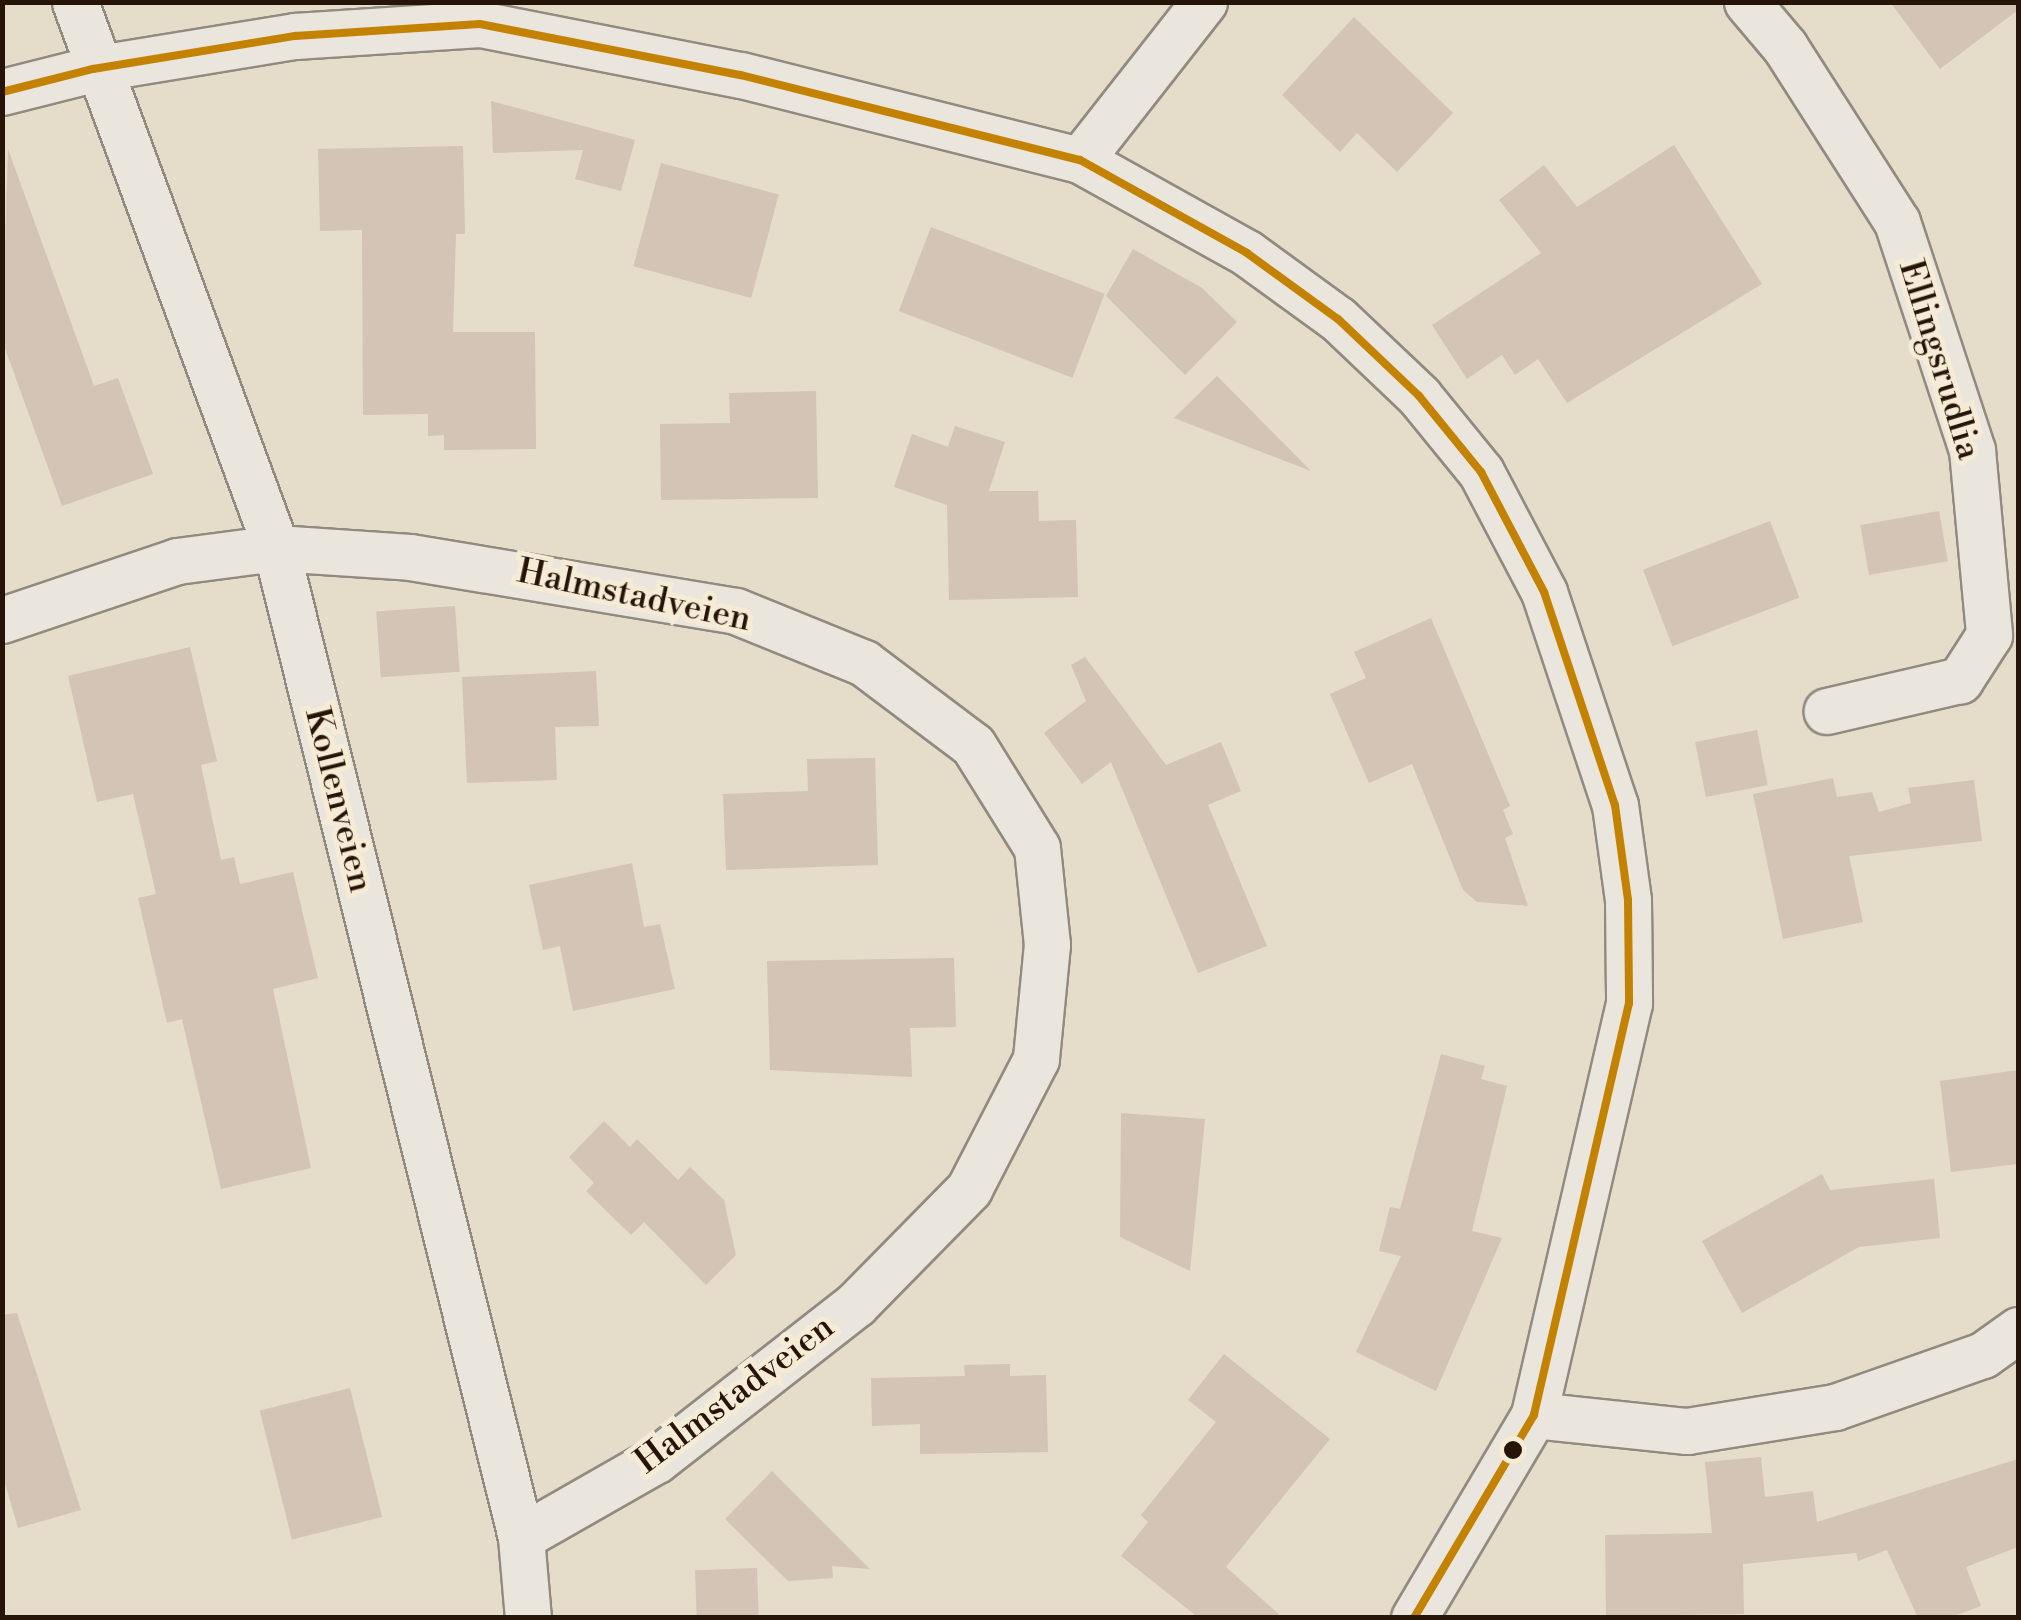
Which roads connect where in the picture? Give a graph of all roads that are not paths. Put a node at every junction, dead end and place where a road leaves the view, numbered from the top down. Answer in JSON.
{"nodes":[{"id":1,"x":75,"y":2,"type":"edge"},
{"id":2,"x":1204,"y":2,"type":"edge"},
{"id":3,"x":1747,"y":2,"type":"edge"},
{"id":4,"x":93,"y":68,"type":"junction"},
{"id":5,"x":2,"y":92,"type":"edge"},
{"id":6,"x":1080,"y":160,"type":"junction"},
{"id":7,"x":276,"y":548,"type":"junction"},
{"id":8,"x":2,"y":620,"type":"edge"},
{"id":9,"x":1827,"y":711,"type":"dead end"},
{"id":10,"x":2018,"y":1330,"type":"edge"},
{"id":11,"x":1534,"y":1415,"type":"junction"},
{"id":12,"x":521,"y":1537,"type":"junction"},
{"id":13,"x":528,"y":1618,"type":"edge"},
{"id":14,"x":1414,"y":1618,"type":"edge"}],
"edges":[{"from":1,"to":4,"type":"street","name":"Kollenveien"},
{"from":2,"to":6,"type":"street"},
{"from":3,"to":9,"type":"street","name":"Ellingsrudlia"},
{"from":4,"to":5,"type":"street"},
{"from":4,"to":6,"type":"street"},
{"from":4,"to":7,"type":"street","name":"Kollenveien"},
{"from":6,"to":11,"type":"street"},
{"from":7,"to":8,"type":"street","name":"Halmstadveien"},
{"from":7,"to":12,"type":"street","name":"Kollenveien"},
{"from":7,"to":12,"type":"street","name":"Halmstadveien"},
{"from":10,"to":11,"type":"street"},
{"from":11,"to":14,"type":"street"},
{"from":12,"to":13,"type":"street","name":"Kollenveien"}]}
